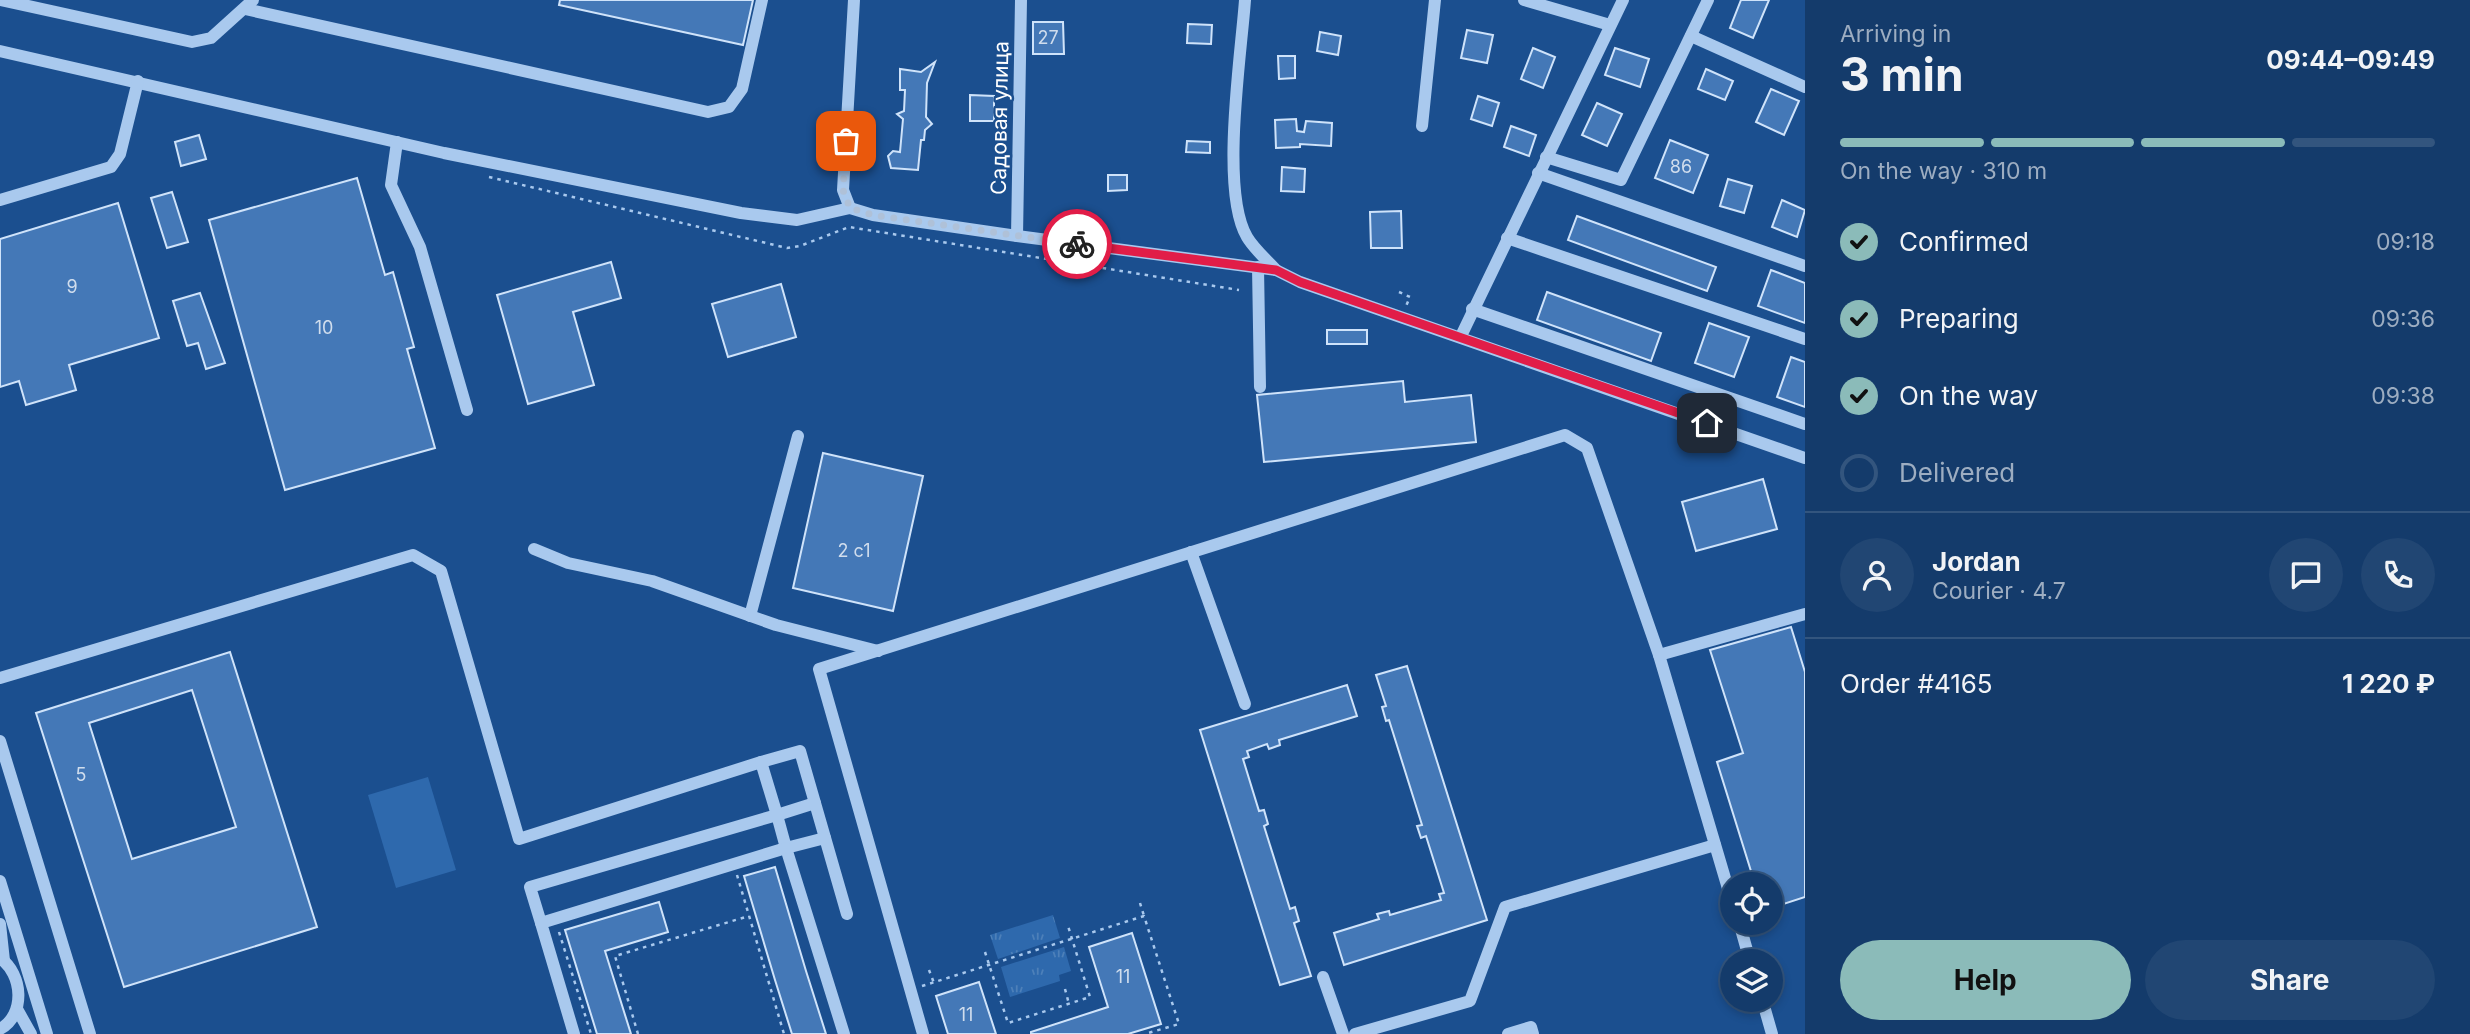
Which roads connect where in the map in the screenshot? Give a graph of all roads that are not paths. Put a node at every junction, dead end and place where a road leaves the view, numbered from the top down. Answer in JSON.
{"nodes":[{"id":1,"x":1,"y":0,"type":"edge"},
{"id":2,"x":762,"y":0,"type":"edge"},
{"id":3,"x":854,"y":0,"type":"edge"},
{"id":4,"x":1021,"y":0,"type":"edge"},
{"id":5,"x":1245,"y":0,"type":"edge"},
{"id":6,"x":1435,"y":0,"type":"edge"},
{"id":7,"x":1524,"y":0,"type":"edge"},
{"id":8,"x":1623,"y":0,"type":"edge"},
{"id":9,"x":1708,"y":0,"type":"edge"},
{"id":10,"x":248,"y":3,"type":"edge"},
{"id":11,"x":1611,"y":25,"type":"junction"},
{"id":12,"x":1691,"y":36,"type":"junction"},
{"id":13,"x":0,"y":51,"type":"edge"},
{"id":14,"x":138,"y":81,"type":"junction"},
{"id":15,"x":1805,"y":87,"type":"edge"},
{"id":16,"x":1422,"y":126,"type":"dead end"},
{"id":17,"x":397,"y":142,"type":"junction"},
{"id":18,"x":1546,"y":157,"type":"junction"},
{"id":19,"x":1538,"y":173,"type":"junction"},
{"id":20,"x":0,"y":200,"type":"edge"},
{"id":21,"x":850,"y":208,"type":"junction"},
{"id":22,"x":1017,"y":236,"type":"junction"},
{"id":23,"x":1507,"y":238,"type":"junction"},
{"id":24,"x":1805,"y":266,"type":"edge"},
{"id":25,"x":1258,"y":267,"type":"junction"},
{"id":26,"x":1276,"y":270,"type":"junction"},
{"id":27,"x":1472,"y":309,"type":"junction"},
{"id":28,"x":1461,"y":336,"type":"junction"},
{"id":29,"x":1805,"y":339,"type":"edge"},
{"id":30,"x":1260,"y":387,"type":"dead end"},
{"id":31,"x":467,"y":410,"type":"dead end"},
{"id":32,"x":1805,"y":424,"type":"edge"},
{"id":33,"x":798,"y":436,"type":"dead end"},
{"id":34,"x":1805,"y":458,"type":"edge"},
{"id":35,"x":534,"y":549,"type":"dead end"},
{"id":36,"x":1191,"y":552,"type":"junction"},
{"id":37,"x":1805,"y":614,"type":"edge"},
{"id":38,"x":750,"y":616,"type":"junction"},
{"id":39,"x":878,"y":651,"type":"junction"},
{"id":40,"x":1659,"y":655,"type":"junction"},
{"id":41,"x":0,"y":678,"type":"edge"},
{"id":42,"x":1245,"y":704,"type":"dead end"},
{"id":43,"x":0,"y":740,"type":"edge"},
{"id":44,"x":761,"y":762,"type":"junction"},
{"id":45,"x":815,"y":803,"type":"junction"},
{"id":46,"x":777,"y":815,"type":"junction"},
{"id":47,"x":825,"y":838,"type":"junction"},
{"id":48,"x":1715,"y":845,"type":"junction"},
{"id":49,"x":786,"y":848,"type":"junction"},
{"id":50,"x":1723,"y":872,"type":"edge"},
{"id":51,"x":0,"y":881,"type":"edge"},
{"id":52,"x":847,"y":914,"type":"dead end"},
{"id":53,"x":541,"y":923,"type":"junction"},
{"id":54,"x":0,"y":925,"type":"edge"},
{"id":55,"x":2,"y":959,"type":"edge"},
{"id":56,"x":1323,"y":977,"type":"dead end"},
{"id":57,"x":17,"y":1009,"type":"junction"},
{"id":58,"x":1766,"y":1012,"type":"edge"},
{"id":59,"x":0,"y":1030,"type":"edge"},
{"id":60,"x":31,"y":1034,"type":"edge"},
{"id":61,"x":47,"y":1034,"type":"edge"},
{"id":62,"x":90,"y":1034,"type":"edge"},
{"id":63,"x":574,"y":1034,"type":"edge"},
{"id":64,"x":844,"y":1034,"type":"edge"},
{"id":65,"x":923,"y":1034,"type":"edge"},
{"id":66,"x":1343,"y":1034,"type":"edge"},
{"id":67,"x":1355,"y":1034,"type":"edge"},
{"id":68,"x":1508,"y":1034,"type":"edge"},
{"id":69,"x":1533,"y":1034,"type":"edge"},
{"id":70,"x":1772,"y":1034,"type":"edge"}],
"edges":[{"from":1,"to":10,"type":"street"},
{"from":2,"to":10,"type":"street"},
{"from":3,"to":21,"type":"street"},
{"from":4,"to":22,"type":"street","name":"Садовая улица"},
{"from":5,"to":26,"type":"street"},
{"from":6,"to":16,"type":"street"},
{"from":7,"to":11,"type":"street"},
{"from":8,"to":11,"type":"street"},
{"from":9,"to":12,"type":"street"},
{"from":11,"to":18,"type":"street"},
{"from":12,"to":15,"type":"street"},
{"from":12,"to":18,"type":"street"},
{"from":13,"to":14,"type":"street"},
{"from":14,"to":17,"type":"street"},
{"from":14,"to":20,"type":"street"},
{"from":17,"to":21,"type":"street"},
{"from":17,"to":31,"type":"street"},
{"from":18,"to":19,"type":"street"},
{"from":19,"to":23,"type":"street"},
{"from":19,"to":24,"type":"street"},
{"from":21,"to":22,"type":"street"},
{"from":22,"to":25,"type":"street"},
{"from":23,"to":27,"type":"street"},
{"from":23,"to":29,"type":"street"},
{"from":25,"to":26,"type":"street"},
{"from":25,"to":30,"type":"street"},
{"from":26,"to":28,"type":"street"},
{"from":27,"to":28,"type":"street"},
{"from":27,"to":32,"type":"street"},
{"from":28,"to":34,"type":"street"},
{"from":33,"to":38,"type":"street"},
{"from":35,"to":38,"type":"street"},
{"from":36,"to":39,"type":"street"},
{"from":36,"to":40,"type":"street"},
{"from":36,"to":42,"type":"street"},
{"from":37,"to":40,"type":"street"},
{"from":38,"to":39,"type":"street"},
{"from":39,"to":65,"type":"street"},
{"from":40,"to":48,"type":"street"},
{"from":41,"to":44,"type":"street"},
{"from":43,"to":62,"type":"street"},
{"from":44,"to":45,"type":"street"},
{"from":44,"to":46,"type":"street"},
{"from":45,"to":46,"type":"street"},
{"from":45,"to":47,"type":"street"},
{"from":46,"to":49,"type":"street"},
{"from":46,"to":53,"type":"street"},
{"from":47,"to":49,"type":"street"},
{"from":47,"to":52,"type":"street"},
{"from":48,"to":50,"type":"street"},
{"from":48,"to":67,"type":"street"},
{"from":49,"to":53,"type":"street"},
{"from":49,"to":64,"type":"street"},
{"from":51,"to":61,"type":"street"},
{"from":53,"to":63,"type":"street"},
{"from":54,"to":55,"type":"street"},
{"from":55,"to":57,"type":"street"},
{"from":56,"to":66,"type":"street"},
{"from":57,"to":59,"type":"street"},
{"from":57,"to":60,"type":"street"},
{"from":58,"to":70,"type":"street"},
{"from":68,"to":69,"type":"street"}]}
